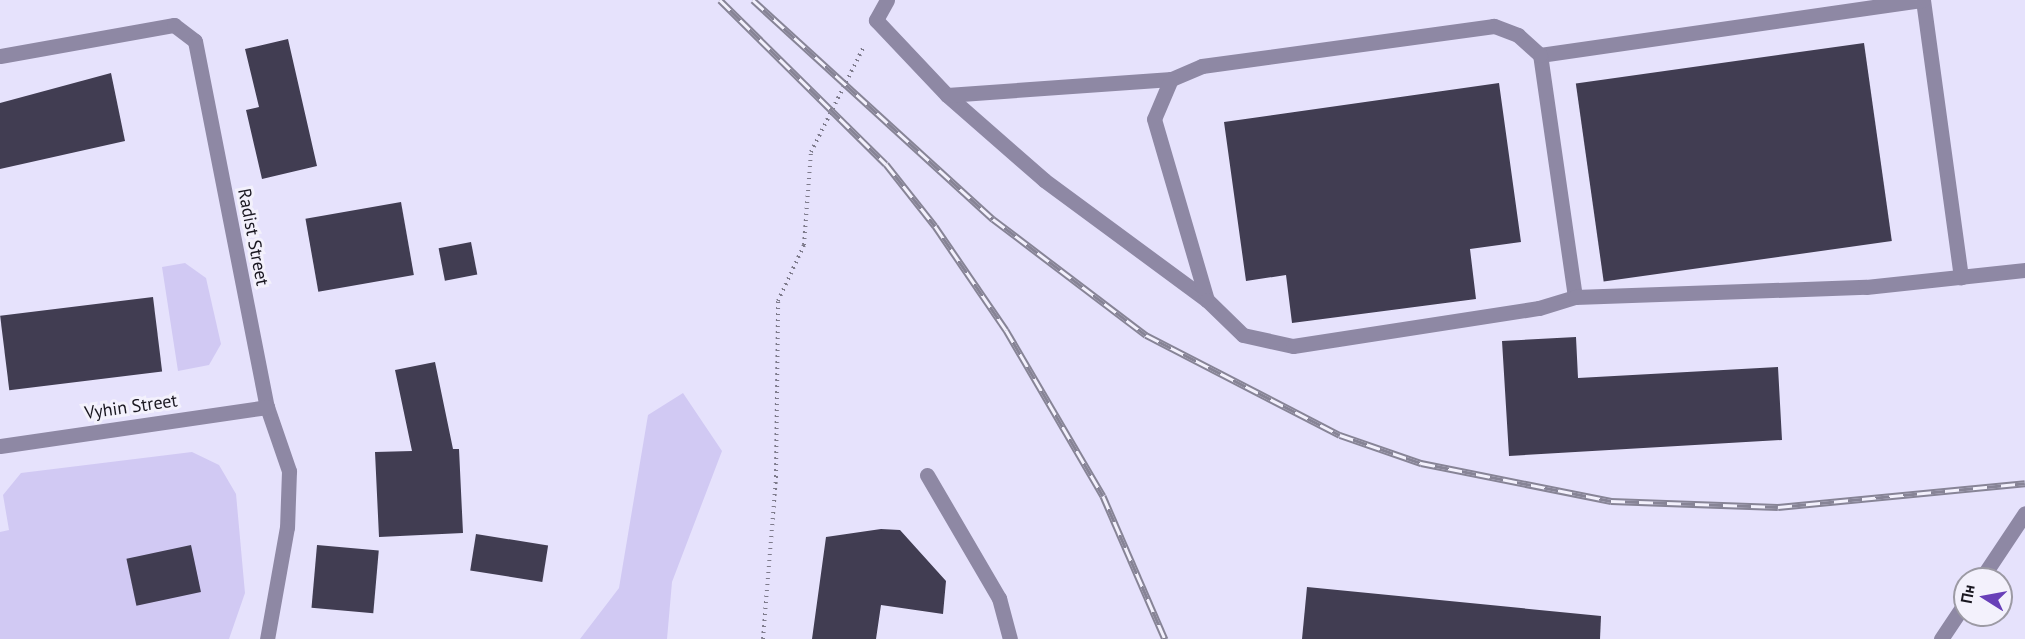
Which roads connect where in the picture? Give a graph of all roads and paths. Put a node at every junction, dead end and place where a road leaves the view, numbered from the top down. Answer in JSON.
{"nodes":[{"id":1,"x":887,"y":0,"type":"edge"},
{"id":2,"x":1923,"y":0,"type":"edge"},
{"id":3,"x":876,"y":20,"type":"junction"},
{"id":4,"x":1540,"y":55,"type":"junction"},
{"id":5,"x":0,"y":56,"type":"edge"},
{"id":6,"x":1171,"y":79,"type":"junction"},
{"id":7,"x":947,"y":95,"type":"junction"},
{"id":8,"x":2025,"y":270,"type":"edge"},
{"id":9,"x":1961,"y":277,"type":"junction"},
{"id":10,"x":1575,"y":297,"type":"junction"},
{"id":11,"x":1207,"y":300,"type":"junction"},
{"id":12,"x":267,"y":406,"type":"junction"},
{"id":13,"x":0,"y":446,"type":"edge"},
{"id":14,"x":927,"y":475,"type":"dead end"},
{"id":15,"x":2025,"y":513,"type":"edge"},
{"id":16,"x":1989,"y":567,"type":"edge"},
{"id":17,"x":1953,"y":621,"type":"edge"},
{"id":18,"x":267,"y":639,"type":"edge"},
{"id":19,"x":763,"y":639,"type":"edge"},
{"id":20,"x":1010,"y":639,"type":"edge"},
{"id":21,"x":1941,"y":639,"type":"edge"}],
"edges":[{"from":1,"to":3,"type":"street"},
{"from":2,"to":4,"type":"street"},
{"from":2,"to":9,"type":"street"},
{"from":3,"to":7,"type":"street"},
{"from":3,"to":19,"type":"path"},
{"from":4,"to":6,"type":"street"},
{"from":4,"to":10,"type":"street"},
{"from":5,"to":12,"type":"street","name":"Radist Street"},
{"from":6,"to":7,"type":"street"},
{"from":6,"to":11,"type":"street"},
{"from":7,"to":11,"type":"street"},
{"from":8,"to":9,"type":"street"},
{"from":9,"to":10,"type":"street"},
{"from":10,"to":11,"type":"street"},
{"from":12,"to":13,"type":"street","name":"Vyhin Street"},
{"from":12,"to":18,"type":"street","name":"Radist Street"},
{"from":14,"to":20,"type":"street"},
{"from":15,"to":16,"type":"street"},
{"from":17,"to":21,"type":"street"}]}
